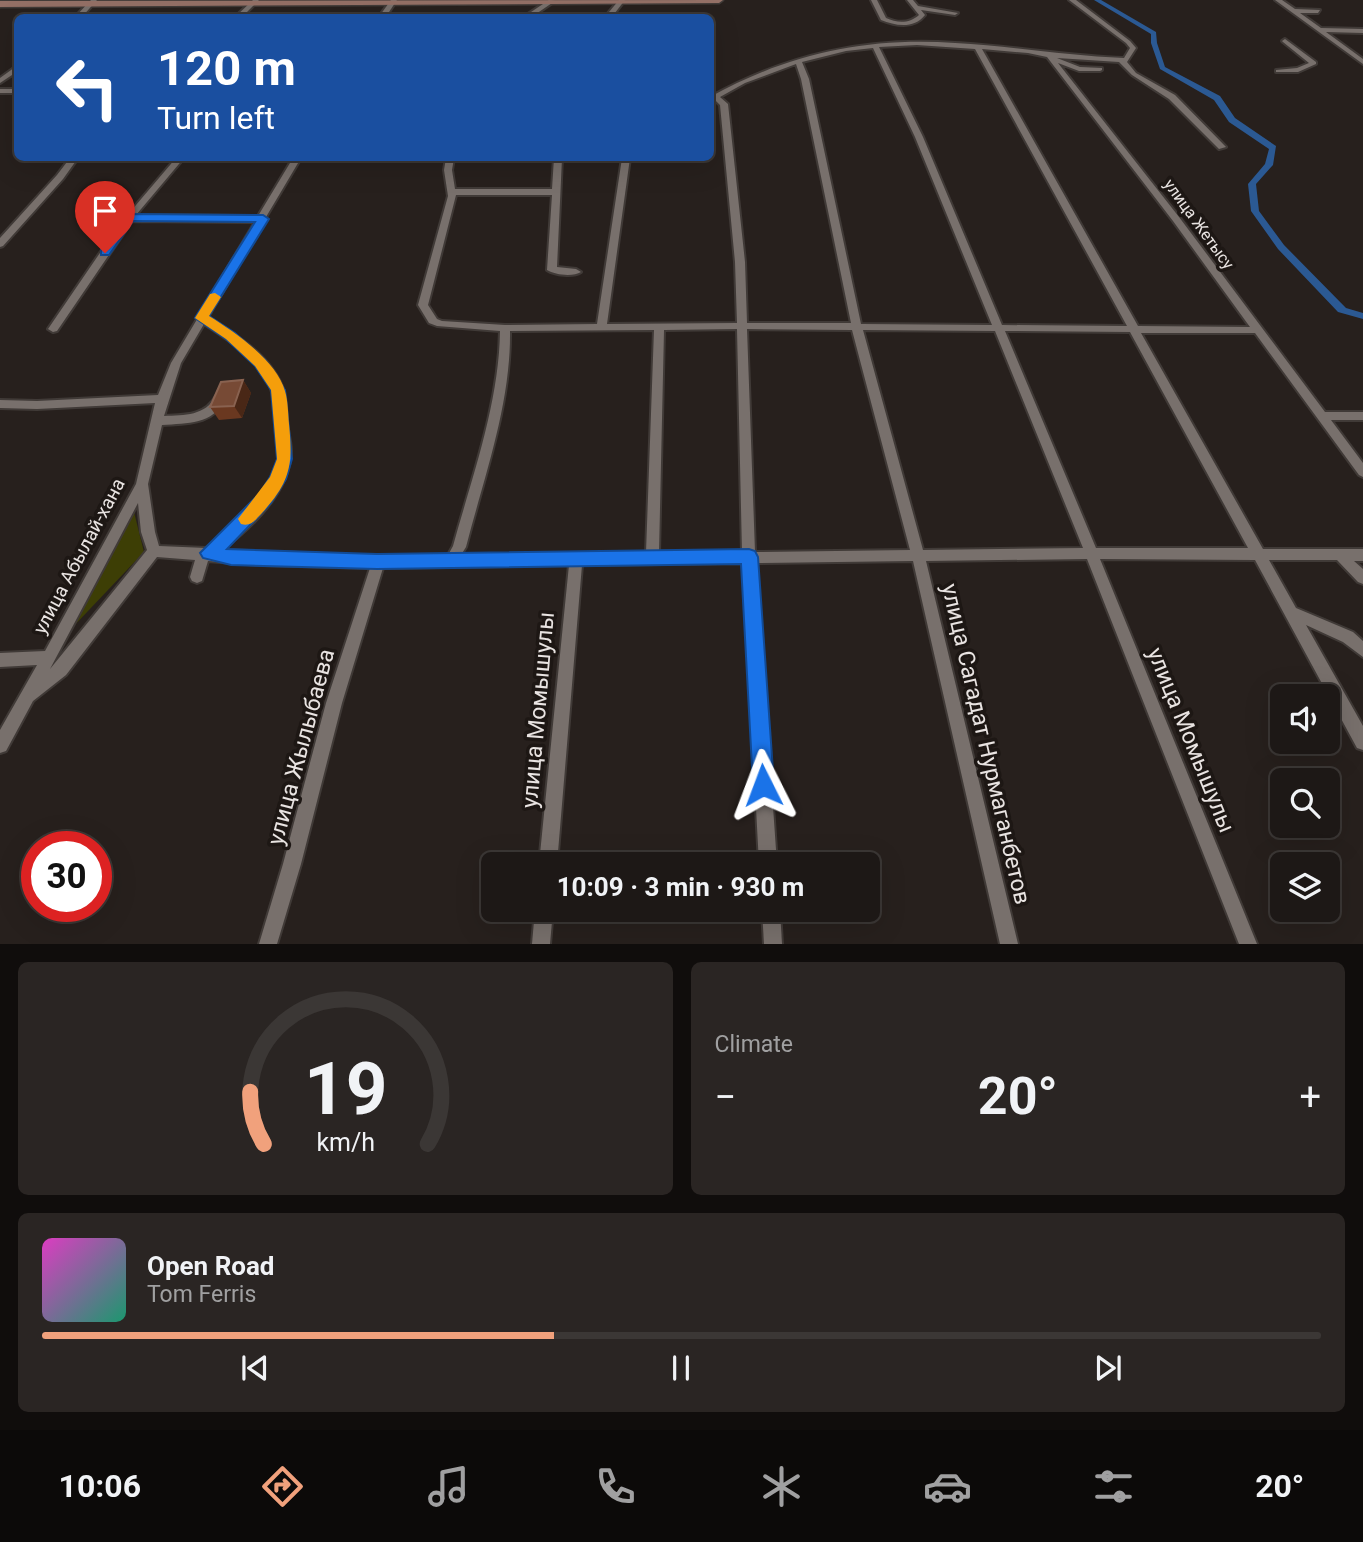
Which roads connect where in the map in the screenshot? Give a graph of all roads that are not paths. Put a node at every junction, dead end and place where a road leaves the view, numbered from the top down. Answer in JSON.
{"nodes":[{"id":1,"x":678,"y":0,"type":"edge"},
{"id":2,"x":719,"y":0,"type":"edge"},
{"id":3,"x":874,"y":0,"type":"edge"},
{"id":4,"x":910,"y":0,"type":"edge"},
{"id":5,"x":1072,"y":0,"type":"edge"},
{"id":6,"x":1278,"y":0,"type":"edge"},
{"id":7,"x":254,"y":1,"type":"edge"},
{"id":8,"x":393,"y":1,"type":"edge"},
{"id":9,"x":522,"y":1,"type":"edge"},
{"id":10,"x":552,"y":1,"type":"edge"},
{"id":11,"x":622,"y":1,"type":"edge"},
{"id":12,"x":15,"y":2,"type":"edge"},
{"id":13,"x":92,"y":2,"type":"edge"},
{"id":14,"x":141,"y":2,"type":"edge"},
{"id":15,"x":0,"y":4,"type":"edge"},
{"id":16,"x":662,"y":4,"type":"edge"},
{"id":17,"x":918,"y":8,"type":"junction"},
{"id":18,"x":1293,"y":11,"type":"junction"},
{"id":19,"x":1318,"y":11,"type":"dead end"},
{"id":20,"x":954,"y":13,"type":"dead end"},
{"id":21,"x":241,"y":14,"type":"edge"},
{"id":22,"x":531,"y":14,"type":"edge"},
{"id":23,"x":1319,"y":30,"type":"junction"},
{"id":24,"x":1363,"y":31,"type":"edge"},
{"id":25,"x":1284,"y":41,"type":"dead end"},
{"id":26,"x":875,"y":46,"type":"junction"},
{"id":27,"x":977,"y":46,"type":"junction"},
{"id":28,"x":1048,"y":56,"type":"junction"},
{"id":29,"x":796,"y":60,"type":"junction"},
{"id":30,"x":1122,"y":62,"type":"junction"},
{"id":31,"x":1363,"y":62,"type":"edge"},
{"id":32,"x":1100,"y":69,"type":"junction"},
{"id":33,"x":14,"y":70,"type":"edge"},
{"id":34,"x":1278,"y":72,"type":"dead end"},
{"id":35,"x":1091,"y":76,"type":"dead end"},
{"id":36,"x":0,"y":81,"type":"edge"},
{"id":37,"x":714,"y":97,"type":"edge"},
{"id":38,"x":714,"y":99,"type":"edge"},
{"id":39,"x":1222,"y":147,"type":"dead end"},
{"id":40,"x":72,"y":161,"type":"edge"},
{"id":41,"x":178,"y":161,"type":"edge"},
{"id":42,"x":295,"y":161,"type":"edge"},
{"id":43,"x":450,"y":161,"type":"edge"},
{"id":44,"x":558,"y":161,"type":"edge"},
{"id":45,"x":626,"y":161,"type":"edge"},
{"id":46,"x":558,"y":191,"type":"junction"},
{"id":47,"x":452,"y":192,"type":"junction"},
{"id":48,"x":130,"y":218,"type":"junction"},
{"id":49,"x":263,"y":219,"type":"junction"},
{"id":50,"x":0,"y":244,"type":"edge"},
{"id":51,"x":576,"y":272,"type":"dead end"},
{"id":52,"x":202,"y":318,"type":"junction"},
{"id":53,"x":602,"y":326,"type":"junction"},
{"id":54,"x":659,"y":326,"type":"junction"},
{"id":55,"x":742,"y":326,"type":"junction"},
{"id":56,"x":53,"y":328,"type":"dead end"},
{"id":57,"x":505,"y":328,"type":"junction"},
{"id":58,"x":856,"y":328,"type":"junction"},
{"id":59,"x":998,"y":329,"type":"junction"},
{"id":60,"x":1136,"y":330,"type":"junction"},
{"id":61,"x":1258,"y":330,"type":"junction"},
{"id":62,"x":221,"y":393,"type":"edge"},
{"id":63,"x":162,"y":399,"type":"junction"},
{"id":64,"x":0,"y":404,"type":"edge"},
{"id":65,"x":1322,"y":416,"type":"junction"},
{"id":66,"x":1363,"y":416,"type":"edge"},
{"id":67,"x":156,"y":421,"type":"junction"},
{"id":68,"x":1363,"y":472,"type":"edge"},
{"id":69,"x":142,"y":484,"type":"junction"},
{"id":70,"x":154,"y":551,"type":"junction"},
{"id":71,"x":207,"y":553,"type":"junction"},
{"id":72,"x":1091,"y":554,"type":"junction"},
{"id":73,"x":1259,"y":554,"type":"junction"},
{"id":74,"x":1339,"y":554,"type":"junction"},
{"id":75,"x":918,"y":555,"type":"junction"},
{"id":76,"x":1363,"y":555,"type":"edge"},
{"id":77,"x":749,"y":557,"type":"junction"},
{"id":78,"x":652,"y":559,"type":"junction"},
{"id":79,"x":576,"y":560,"type":"junction"},
{"id":80,"x":377,"y":562,"type":"junction"},
{"id":81,"x":451,"y":562,"type":"junction"},
{"id":82,"x":197,"y":577,"type":"dead end"},
{"id":83,"x":1363,"y":578,"type":"edge"},
{"id":84,"x":1291,"y":612,"type":"junction"},
{"id":85,"x":1363,"y":650,"type":"edge"},
{"id":86,"x":49,"y":658,"type":"junction"},
{"id":87,"x":0,"y":660,"type":"edge"},
{"id":88,"x":27,"y":698,"type":"junction"},
{"id":89,"x":1363,"y":742,"type":"edge"},
{"id":90,"x":0,"y":745,"type":"edge"},
{"id":91,"x":549,"y":852,"type":"edge"},
{"id":92,"x":767,"y":852,"type":"edge"},
{"id":93,"x":543,"y":922,"type":"edge"},
{"id":94,"x":772,"y":922,"type":"edge"},
{"id":95,"x":268,"y":943,"type":"edge"},
{"id":96,"x":541,"y":943,"type":"edge"},
{"id":97,"x":773,"y":943,"type":"edge"},
{"id":98,"x":1009,"y":943,"type":"edge"},
{"id":99,"x":1248,"y":943,"type":"edge"}],
"edges":[{"from":1,"to":2,"type":"main road"},
{"from":1,"to":16,"type":"main road"},
{"from":3,"to":17,"type":"street"},
{"from":4,"to":17,"type":"street"},
{"from":5,"to":30,"type":"street"},
{"from":6,"to":18,"type":"street"},
{"from":7,"to":8,"type":"main road"},
{"from":7,"to":14,"type":"main road"},
{"from":7,"to":21,"type":"street"},
{"from":8,"to":9,"type":"main road"},
{"from":9,"to":10,"type":"main road"},
{"from":10,"to":11,"type":"main road"},
{"from":10,"to":22,"type":"street"},
{"from":11,"to":16,"type":"main road"},
{"from":12,"to":13,"type":"main road"},
{"from":12,"to":15,"type":"main road"},
{"from":13,"to":14,"type":"main road"},
{"from":17,"to":20,"type":"street"},
{"from":18,"to":19,"type":"street"},
{"from":18,"to":23,"type":"street"},
{"from":23,"to":24,"type":"street"},
{"from":23,"to":31,"type":"street"},
{"from":25,"to":34,"type":"street"},
{"from":26,"to":27,"type":"street"},
{"from":26,"to":29,"type":"street"},
{"from":26,"to":59,"type":"street"},
{"from":27,"to":28,"type":"street"},
{"from":27,"to":60,"type":"street"},
{"from":28,"to":30,"type":"street"},
{"from":28,"to":32,"type":"street"},
{"from":28,"to":61,"type":"street","name":"улица Жетысу"},
{"from":29,"to":37,"type":"street"},
{"from":29,"to":58,"type":"street","name":"улица Сагадат Нурмаганбетов"},
{"from":30,"to":32,"type":"street"},
{"from":30,"to":39,"type":"street"},
{"from":32,"to":35,"type":"street"},
{"from":33,"to":36,"type":"street"},
{"from":38,"to":55,"type":"street"},
{"from":40,"to":50,"type":"street"},
{"from":41,"to":48,"type":"street"},
{"from":42,"to":49,"type":"street","name":"улица Абылай-хана"},
{"from":43,"to":47,"type":"street"},
{"from":44,"to":46,"type":"street"},
{"from":45,"to":53,"type":"street"},
{"from":46,"to":47,"type":"street"},
{"from":46,"to":51,"type":"street"},
{"from":47,"to":57,"type":"street"},
{"from":48,"to":49,"type":"street"},
{"from":48,"to":56,"type":"street"},
{"from":49,"to":52,"type":"street","name":"улица Абылай-хана"},
{"from":52,"to":63,"type":"street","name":"улица Абылай-хана"},
{"from":52,"to":71,"type":"street"},
{"from":53,"to":54,"type":"street"},
{"from":53,"to":57,"type":"street"},
{"from":54,"to":55,"type":"street"},
{"from":54,"to":78,"type":"street"},
{"from":55,"to":58,"type":"street"},
{"from":55,"to":77,"type":"street"},
{"from":57,"to":81,"type":"street"},
{"from":58,"to":59,"type":"street"},
{"from":58,"to":75,"type":"street","name":"улица Сагадат Нурмаганбетов"},
{"from":59,"to":60,"type":"street"},
{"from":59,"to":72,"type":"street"},
{"from":60,"to":61,"type":"street"},
{"from":60,"to":73,"type":"street"},
{"from":61,"to":65,"type":"street","name":"улица Жетысу"},
{"from":62,"to":67,"type":"street"},
{"from":63,"to":64,"type":"street"},
{"from":63,"to":67,"type":"street","name":"улица Абылай-хана"},
{"from":65,"to":66,"type":"street"},
{"from":65,"to":68,"type":"street","name":"улица Жетысу"},
{"from":67,"to":69,"type":"street","name":"улица Абылай-хана"},
{"from":69,"to":70,"type":"street"},
{"from":69,"to":86,"type":"street","name":"улица Абылай-хана"},
{"from":70,"to":71,"type":"street"},
{"from":70,"to":88,"type":"street"},
{"from":71,"to":80,"type":"street"},
{"from":71,"to":82,"type":"street"},
{"from":72,"to":73,"type":"street"},
{"from":72,"to":75,"type":"street"},
{"from":72,"to":99,"type":"street","name":"улица Момышулы"},
{"from":73,"to":74,"type":"street"},
{"from":73,"to":84,"type":"street"},
{"from":74,"to":76,"type":"street"},
{"from":74,"to":83,"type":"street"},
{"from":75,"to":77,"type":"street"},
{"from":75,"to":98,"type":"street","name":"улица Сагадат Нурмаганбетов"},
{"from":77,"to":78,"type":"street"},
{"from":77,"to":92,"type":"street"},
{"from":78,"to":79,"type":"street"},
{"from":79,"to":81,"type":"street"},
{"from":79,"to":91,"type":"street","name":"улица Момышулы"},
{"from":80,"to":81,"type":"street"},
{"from":80,"to":95,"type":"street","name":"улица Жылыбаева"},
{"from":84,"to":85,"type":"street"},
{"from":84,"to":89,"type":"street"},
{"from":86,"to":87,"type":"street"},
{"from":86,"to":88,"type":"street","name":"улица Абылай-хана"},
{"from":88,"to":90,"type":"street","name":"улица Абылай-хана"},
{"from":93,"to":96,"type":"street"},
{"from":94,"to":97,"type":"street"}]}
